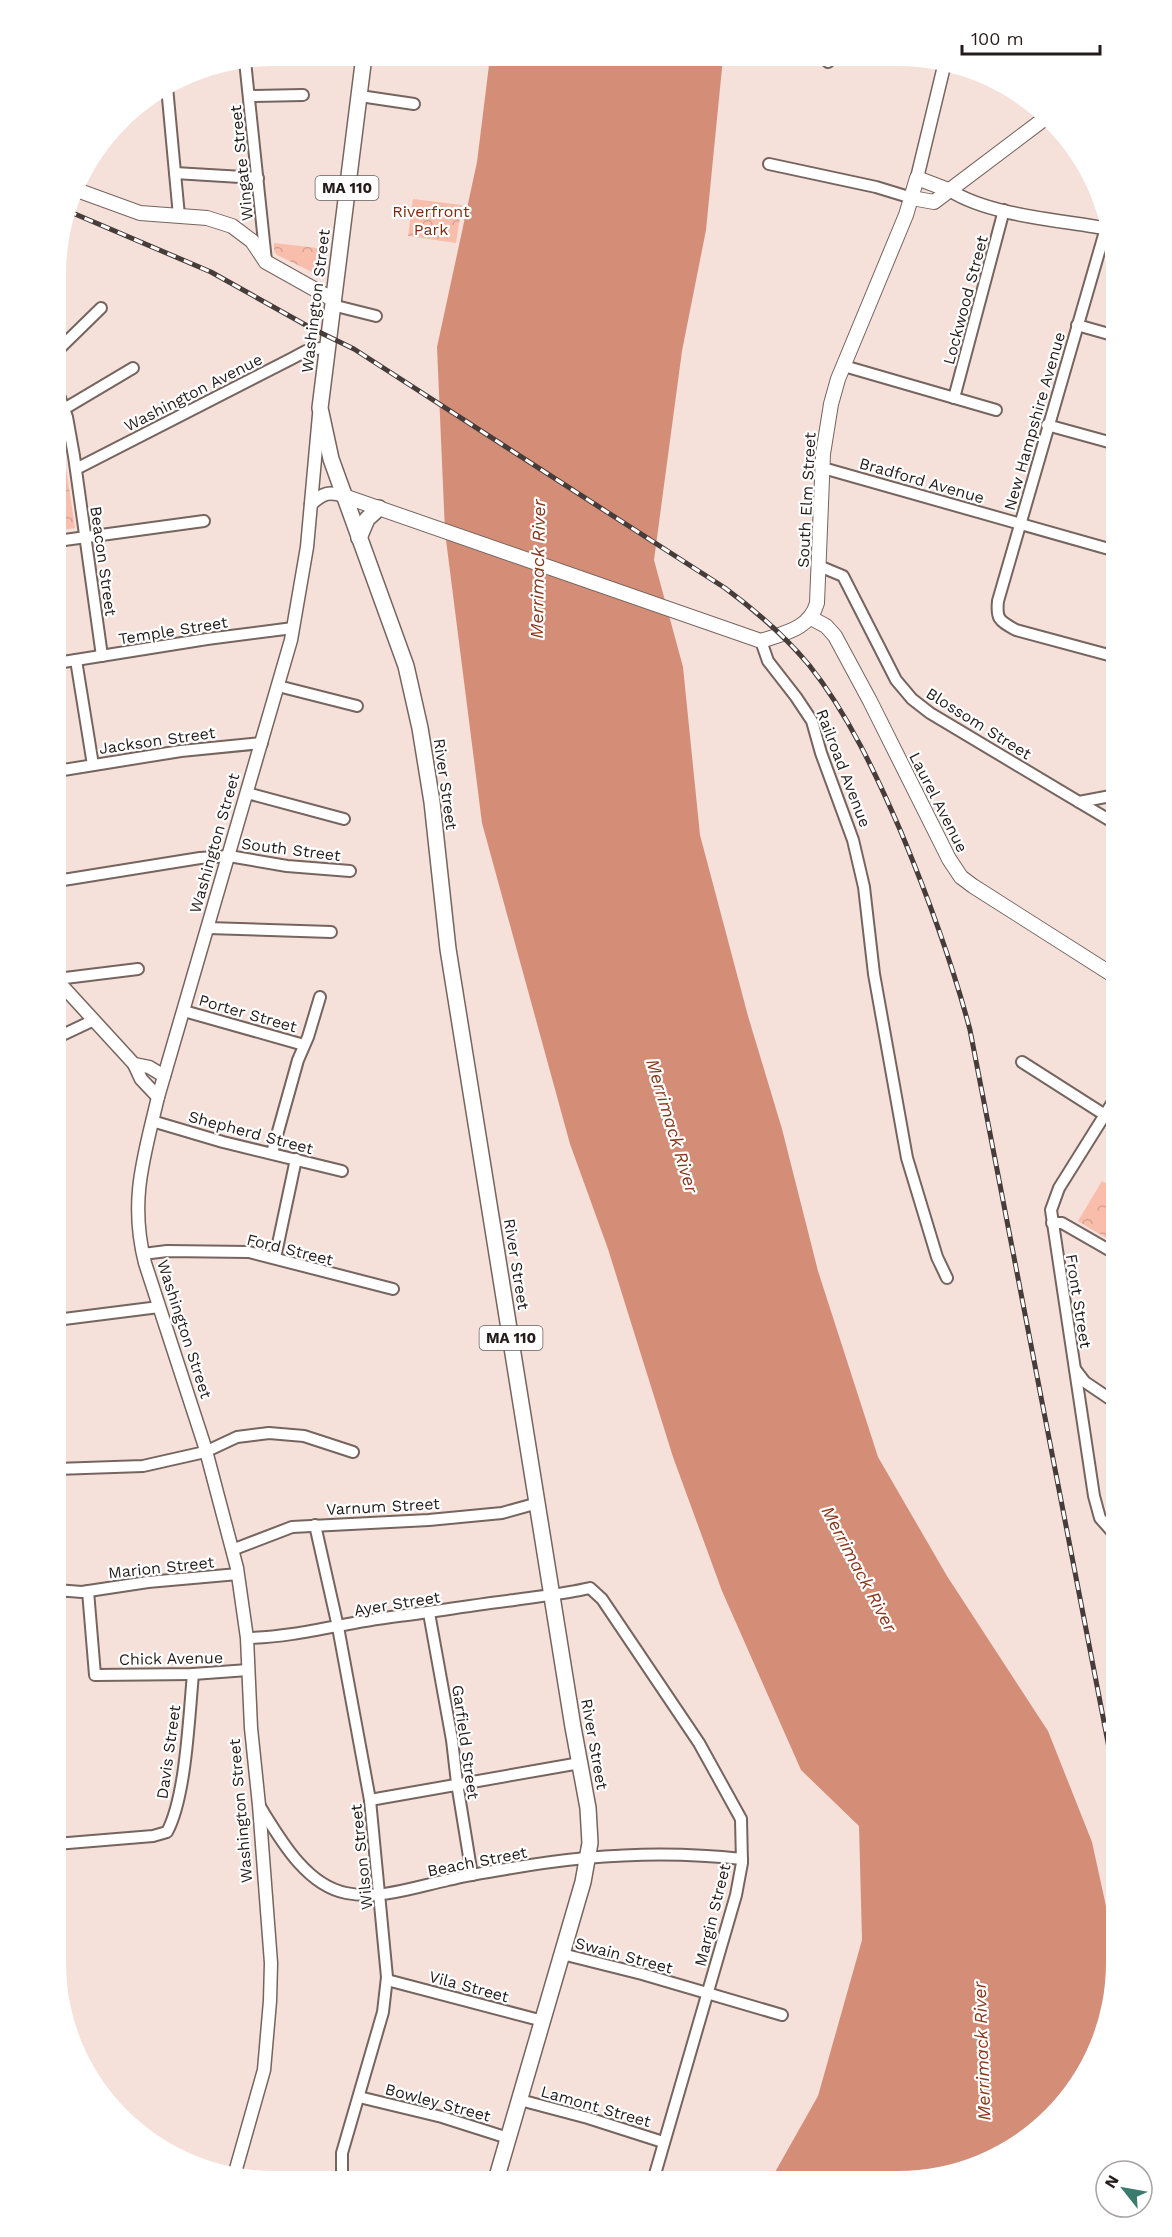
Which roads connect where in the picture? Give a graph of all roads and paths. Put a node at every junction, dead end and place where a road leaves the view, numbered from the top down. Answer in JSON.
{"nodes":[{"id":1,"x":363,"y":66,"type":"edge"},
{"id":2,"x":246,"y":68,"type":"edge"},
{"id":3,"x":943,"y":71,"type":"edge"},
{"id":4,"x":168,"y":95,"type":"edge"},
{"id":5,"x":303,"y":95,"type":"dead end"},
{"id":6,"x":249,"y":96,"type":"junction"},
{"id":7,"x":360,"y":96,"type":"junction"},
{"id":8,"x":414,"y":104,"type":"dead end"},
{"id":9,"x":1039,"y":122,"type":"edge"},
{"id":10,"x":769,"y":164,"type":"dead end"},
{"id":11,"x":175,"y":173,"type":"junction"},
{"id":12,"x":258,"y":178,"type":"junction"},
{"id":13,"x":917,"y":178,"type":"junction"},
{"id":14,"x":951,"y":190,"type":"junction"},
{"id":15,"x":83,"y":192,"type":"edge"},
{"id":16,"x":912,"y":198,"type":"junction"},
{"id":17,"x":1005,"y":210,"type":"junction"},
{"id":18,"x":179,"y":216,"type":"junction"},
{"id":19,"x":1100,"y":227,"type":"edge"},
{"id":20,"x":1103,"y":241,"type":"edge"},
{"id":21,"x":266,"y":262,"type":"junction"},
{"id":22,"x":332,"y":302,"type":"junction"},
{"id":23,"x":101,"y":309,"type":"dead end"},
{"id":24,"x":376,"y":316,"type":"dead end"},
{"id":25,"x":1077,"y":325,"type":"junction"},
{"id":26,"x":1106,"y":333,"type":"edge"},
{"id":27,"x":66,"y":342,"type":"edge"},
{"id":28,"x":326,"y":347,"type":"junction"},
{"id":29,"x":844,"y":366,"type":"junction"},
{"id":30,"x":133,"y":368,"type":"dead end"},
{"id":31,"x":954,"y":398,"type":"junction"},
{"id":32,"x":320,"y":408,"type":"junction"},
{"id":33,"x":996,"y":410,"type":"dead end"},
{"id":34,"x":66,"y":413,"type":"edge"},
{"id":35,"x":1047,"y":425,"type":"junction"},
{"id":36,"x":66,"y":427,"type":"edge"},
{"id":37,"x":1106,"y":441,"type":"edge"},
{"id":38,"x":823,"y":468,"type":"junction"},
{"id":39,"x":76,"y":469,"type":"junction"},
{"id":40,"x":345,"y":496,"type":"junction"},
{"id":41,"x":311,"y":504,"type":"junction"},
{"id":42,"x":379,"y":508,"type":"junction"},
{"id":43,"x":204,"y":521,"type":"dead end"},
{"id":44,"x":1020,"y":523,"type":"junction"},
{"id":45,"x":86,"y":537,"type":"junction"},
{"id":46,"x":359,"y":538,"type":"junction"},
{"id":47,"x":66,"y":540,"type":"edge"},
{"id":48,"x":1106,"y":547,"type":"edge"},
{"id":49,"x":819,"y":566,"type":"junction"},
{"id":50,"x":811,"y":618,"type":"junction"},
{"id":51,"x":293,"y":628,"type":"junction"},
{"id":52,"x":757,"y":639,"type":"junction"},
{"id":53,"x":1106,"y":654,"type":"edge"},
{"id":54,"x":102,"y":656,"type":"junction"},
{"id":55,"x":76,"y":660,"type":"junction"},
{"id":56,"x":66,"y":662,"type":"edge"},
{"id":57,"x":278,"y":686,"type":"junction"},
{"id":58,"x":357,"y":706,"type":"dead end"},
{"id":59,"x":262,"y":743,"type":"junction"},
{"id":60,"x":93,"y":765,"type":"junction"},
{"id":61,"x":66,"y":770,"type":"edge"},
{"id":62,"x":247,"y":794,"type":"junction"},
{"id":63,"x":1106,"y":797,"type":"edge"},
{"id":64,"x":1079,"y":802,"type":"junction"},
{"id":65,"x":344,"y":819,"type":"dead end"},
{"id":66,"x":1106,"y":819,"type":"edge"},
{"id":67,"x":230,"y":856,"type":"junction"},
{"id":68,"x":350,"y":871,"type":"dead end"},
{"id":69,"x":66,"y":880,"type":"edge"},
{"id":70,"x":208,"y":928,"type":"junction"},
{"id":71,"x":331,"y":932,"type":"dead end"},
{"id":72,"x":138,"y":969,"type":"dead end"},
{"id":73,"x":1106,"y":971,"type":"edge"},
{"id":74,"x":66,"y":978,"type":"edge"},
{"id":75,"x":66,"y":990,"type":"edge"},
{"id":76,"x":320,"y":997,"type":"dead end"},
{"id":77,"x":184,"y":1011,"type":"junction"},
{"id":78,"x":93,"y":1021,"type":"junction"},
{"id":79,"x":66,"y":1034,"type":"edge"},
{"id":80,"x":304,"y":1045,"type":"junction"},
{"id":81,"x":1022,"y":1062,"type":"dead end"},
{"id":82,"x":134,"y":1064,"type":"junction"},
{"id":83,"x":164,"y":1076,"type":"junction"},
{"id":84,"x":158,"y":1096,"type":"junction"},
{"id":85,"x":1105,"y":1115,"type":"joint"},
{"id":86,"x":152,"y":1121,"type":"junction"},
{"id":87,"x":272,"y":1154,"type":"junction"},
{"id":88,"x":296,"y":1159,"type":"junction"},
{"id":89,"x":342,"y":1171,"type":"dead end"},
{"id":90,"x":1052,"y":1223,"type":"junction"},
{"id":91,"x":1106,"y":1248,"type":"edge"},
{"id":92,"x":143,"y":1254,"type":"junction"},
{"id":93,"x":275,"y":1258,"type":"junction"},
{"id":94,"x":947,"y":1278,"type":"dead end"},
{"id":95,"x":393,"y":1289,"type":"dead end"},
{"id":96,"x":159,"y":1307,"type":"junction"},
{"id":97,"x":66,"y":1319,"type":"edge"},
{"id":98,"x":1075,"y":1369,"type":"junction"},
{"id":99,"x":1106,"y":1396,"type":"edge"},
{"id":100,"x":206,"y":1452,"type":"junction"},
{"id":101,"x":353,"y":1452,"type":"dead end"},
{"id":102,"x":66,"y":1470,"type":"edge"},
{"id":103,"x":538,"y":1503,"type":"junction"},
{"id":104,"x":315,"y":1525,"type":"junction"},
{"id":105,"x":1106,"y":1526,"type":"edge"},
{"id":106,"x":232,"y":1550,"type":"junction"},
{"id":107,"x":238,"y":1574,"type":"junction"},
{"id":108,"x":66,"y":1590,"type":"edge"},
{"id":109,"x":88,"y":1591,"type":"junction"},
{"id":110,"x":552,"y":1596,"type":"junction"},
{"id":111,"x":429,"y":1613,"type":"junction"},
{"id":112,"x":338,"y":1627,"type":"junction"},
{"id":113,"x":247,"y":1638,"type":"junction"},
{"id":114,"x":248,"y":1671,"type":"junction"},
{"id":115,"x":194,"y":1674,"type":"junction"},
{"id":116,"x":580,"y":1763,"type":"junction"},
{"id":117,"x":457,"y":1783,"type":"junction"},
{"id":118,"x":370,"y":1800,"type":"junction"},
{"id":119,"x":260,"y":1805,"type":"junction"},
{"id":120,"x":66,"y":1843,"type":"edge"},
{"id":121,"x":587,"y":1859,"type":"junction"},
{"id":122,"x":742,"y":1859,"type":"junction"},
{"id":123,"x":472,"y":1875,"type":"junction"},
{"id":124,"x":380,"y":1895,"type":"junction"},
{"id":125,"x":562,"y":1954,"type":"junction"},
{"id":126,"x":387,"y":1980,"type":"junction"},
{"id":127,"x":707,"y":1994,"type":"junction"},
{"id":128,"x":782,"y":2015,"type":"dead end"},
{"id":129,"x":543,"y":2021,"type":"junction"},
{"id":130,"x":359,"y":2097,"type":"junction"},
{"id":131,"x":520,"y":2100,"type":"junction"},
{"id":132,"x":508,"y":2138,"type":"junction"},
{"id":133,"x":663,"y":2142,"type":"junction"},
{"id":134,"x":237,"y":2167,"type":"edge"},
{"id":135,"x":342,"y":2171,"type":"edge"},
{"id":136,"x":499,"y":2171,"type":"edge"},
{"id":137,"x":655,"y":2171,"type":"edge"}],
"edges":[{"from":1,"to":7,"type":"main road","name":"Washington Street","number":"MA 110"},
{"from":2,"to":6,"type":"street","name":"Wingate Street"},
{"from":3,"to":13,"type":"street"},
{"from":4,"to":11,"type":"street"},
{"from":5,"to":6,"type":"street"},
{"from":6,"to":12,"type":"street","name":"Wingate Street"},
{"from":7,"to":8,"type":"street"},
{"from":7,"to":22,"type":"main road","name":"Washington Street","number":"MA 110"},
{"from":9,"to":14,"type":"main road"},
{"from":10,"to":16,"type":"street"},
{"from":11,"to":12,"type":"street"},
{"from":11,"to":18,"type":"street"},
{"from":12,"to":21,"type":"street","name":"Wingate Street"},
{"from":13,"to":14,"type":"main road"},
{"from":13,"to":16,"type":"main road","name":"South Elm Street"},
{"from":14,"to":16,"type":"main road"},
{"from":14,"to":17,"type":"street"},
{"from":15,"to":18,"type":"main road"},
{"from":16,"to":29,"type":"main road","name":"South Elm Street"},
{"from":17,"to":19,"type":"street"},
{"from":17,"to":31,"type":"street","name":"Lockwood Street"},
{"from":18,"to":21,"type":"main road"},
{"from":20,"to":25,"type":"street","name":"New Hampshire Avenue"},
{"from":21,"to":22,"type":"main road"},
{"from":22,"to":24,"type":"street"},
{"from":22,"to":28,"type":"main road","name":"Washington Street","number":"MA 110"},
{"from":23,"to":27,"type":"street"},
{"from":25,"to":26,"type":"street"},
{"from":25,"to":35,"type":"street","name":"New Hampshire Avenue"},
{"from":28,"to":32,"type":"main road","name":"Washington Street","number":"MA 110"},
{"from":28,"to":39,"type":"street","name":"Washington Avenue"},
{"from":29,"to":31,"type":"street"},
{"from":29,"to":38,"type":"main road","name":"South Elm Street"},
{"from":30,"to":34,"type":"street"},
{"from":31,"to":33,"type":"street"},
{"from":32,"to":40,"type":"main road","name":"Washington Street","number":"MA 110"},
{"from":32,"to":41,"type":"street","name":"Washington Street"},
{"from":35,"to":37,"type":"street"},
{"from":35,"to":44,"type":"street","name":"New Hampshire Avenue"},
{"from":36,"to":39,"type":"street","name":"Beacon Street"},
{"from":38,"to":44,"type":"street","name":"Bradford Avenue"},
{"from":38,"to":49,"type":"main road","name":"South Elm Street"},
{"from":39,"to":45,"type":"street","name":"Beacon Street"},
{"from":40,"to":41,"type":"street"},
{"from":40,"to":42,"type":"main road"},
{"from":40,"to":46,"type":"main road","name":"River Street","number":"MA 110"},
{"from":41,"to":51,"type":"street","name":"Washington Street"},
{"from":42,"to":46,"type":"main road"},
{"from":42,"to":52,"type":"main road"},
{"from":43,"to":45,"type":"street"},
{"from":44,"to":48,"type":"street","name":"Bradford Avenue"},
{"from":44,"to":53,"type":"street","name":"New Hampshire Avenue"},
{"from":45,"to":47,"type":"street"},
{"from":45,"to":54,"type":"street","name":"Beacon Street"},
{"from":46,"to":103,"type":"main road","name":"River Street","number":"MA 110"},
{"from":49,"to":50,"type":"main road","name":"South Elm Street"},
{"from":49,"to":64,"type":"street","name":"Blossom Street"},
{"from":50,"to":52,"type":"main road"},
{"from":50,"to":73,"type":"main road","name":"Laurel Avenue"},
{"from":51,"to":54,"type":"street","name":"Temple Street"},
{"from":51,"to":57,"type":"street","name":"Washington Street"},
{"from":52,"to":94,"type":"street","name":"Railroad Avenue"},
{"from":54,"to":55,"type":"street","name":"Temple Street"},
{"from":55,"to":56,"type":"street","name":"Temple Street"},
{"from":55,"to":60,"type":"street"},
{"from":57,"to":58,"type":"street"},
{"from":57,"to":59,"type":"street","name":"Washington Street"},
{"from":59,"to":60,"type":"street","name":"Jackson Street"},
{"from":59,"to":62,"type":"street","name":"Washington Street"},
{"from":60,"to":61,"type":"street","name":"Jackson Street"},
{"from":62,"to":65,"type":"street"},
{"from":62,"to":67,"type":"street","name":"Washington Street"},
{"from":63,"to":64,"type":"street"},
{"from":64,"to":66,"type":"street","name":"Blossom Street"},
{"from":67,"to":68,"type":"street","name":"South Street"},
{"from":67,"to":69,"type":"street","name":"South Street"},
{"from":67,"to":70,"type":"street","name":"Washington Street"},
{"from":70,"to":71,"type":"street"},
{"from":70,"to":77,"type":"street","name":"Washington Street"},
{"from":72,"to":74,"type":"street"},
{"from":75,"to":78,"type":"street"},
{"from":76,"to":80,"type":"street"},
{"from":77,"to":80,"type":"street","name":"Porter Street"},
{"from":77,"to":83,"type":"street","name":"Washington Street"},
{"from":78,"to":79,"type":"street"},
{"from":78,"to":82,"type":"street"},
{"from":80,"to":87,"type":"street"},
{"from":81,"to":85,"type":"street"},
{"from":82,"to":83,"type":"street"},
{"from":82,"to":84,"type":"street"},
{"from":83,"to":84,"type":"street","name":"Washington Street"},
{"from":84,"to":86,"type":"street","name":"Washington Street"},
{"from":85,"to":90,"type":"street","name":"Front Street"},
{"from":86,"to":87,"type":"street","name":"Shepherd Street"},
{"from":86,"to":92,"type":"street","name":"Washington Street"},
{"from":87,"to":88,"type":"street","name":"Shepherd Street"},
{"from":88,"to":89,"type":"street","name":"Shepherd Street"},
{"from":88,"to":93,"type":"street"},
{"from":90,"to":91,"type":"street"},
{"from":90,"to":98,"type":"street","name":"Front Street"},
{"from":92,"to":93,"type":"street","name":"Ford Street"},
{"from":92,"to":96,"type":"street","name":"Washington Street"},
{"from":93,"to":95,"type":"street","name":"Ford Street"},
{"from":96,"to":97,"type":"street"},
{"from":96,"to":100,"type":"street","name":"Washington Street"},
{"from":98,"to":99,"type":"street"},
{"from":98,"to":105,"type":"street","name":"Front Street"},
{"from":100,"to":101,"type":"street"},
{"from":100,"to":102,"type":"street"},
{"from":100,"to":106,"type":"street","name":"Washington Street"},
{"from":103,"to":104,"type":"street","name":"Varnum Street"},
{"from":103,"to":110,"type":"main road","name":"River Street","number":"MA 110"},
{"from":104,"to":106,"type":"street","name":"Varnum Street"},
{"from":104,"to":112,"type":"street","name":"Wilson Street"},
{"from":106,"to":107,"type":"street","name":"Washington Street"},
{"from":107,"to":109,"type":"street","name":"Marion Street"},
{"from":107,"to":113,"type":"street","name":"Washington Street"},
{"from":108,"to":109,"type":"street","name":"Marion Street"},
{"from":109,"to":115,"type":"street","name":"Chick Avenue"},
{"from":110,"to":111,"type":"street","name":"Ayer Street"},
{"from":110,"to":116,"type":"main road","name":"River Street","number":"MA 110"},
{"from":110,"to":122,"type":"street","name":"Margin Street"},
{"from":111,"to":112,"type":"street","name":"Ayer Street"},
{"from":111,"to":117,"type":"street","name":"Garfield Street"},
{"from":112,"to":113,"type":"street","name":"Ayer Street"},
{"from":112,"to":118,"type":"street","name":"Wilson Street"},
{"from":113,"to":114,"type":"street","name":"Washington Street"},
{"from":114,"to":115,"type":"street","name":"Chick Avenue"},
{"from":114,"to":119,"type":"street","name":"Washington Street"},
{"from":115,"to":120,"type":"street","name":"Davis Street"},
{"from":116,"to":117,"type":"street"},
{"from":116,"to":121,"type":"main road","name":"River Street","number":"MA 110"},
{"from":117,"to":118,"type":"street"},
{"from":117,"to":123,"type":"street","name":"Garfield Street"},
{"from":118,"to":124,"type":"street","name":"Wilson Street"},
{"from":119,"to":124,"type":"street","name":"Beach Street"},
{"from":119,"to":134,"type":"street","name":"Washington Street"},
{"from":121,"to":122,"type":"street","name":"Beach Street"},
{"from":121,"to":123,"type":"street","name":"Beach Street"},
{"from":121,"to":125,"type":"main road","name":"River Street","number":"MA 110"},
{"from":122,"to":127,"type":"street","name":"Margin Street"},
{"from":123,"to":124,"type":"street","name":"Beach Street"},
{"from":124,"to":126,"type":"street","name":"Wilson Street"},
{"from":125,"to":127,"type":"street","name":"Swain Street"},
{"from":125,"to":129,"type":"main road","name":"River Street","number":"MA 110"},
{"from":126,"to":129,"type":"street","name":"Vila Street"},
{"from":126,"to":130,"type":"street","name":"Wilson Street"},
{"from":127,"to":128,"type":"street","name":"Swain Street"},
{"from":127,"to":133,"type":"street","name":"Margin Street"},
{"from":129,"to":131,"type":"main road","name":"River Street","number":"MA 110"},
{"from":130,"to":132,"type":"street","name":"Bowley Street"},
{"from":130,"to":135,"type":"street","name":"Wilson Street"},
{"from":131,"to":132,"type":"main road","name":"River Street","number":"MA 110"},
{"from":131,"to":133,"type":"street","name":"Lamont Street"},
{"from":132,"to":136,"type":"main road","name":"River Street","number":"MA 110"},
{"from":133,"to":137,"type":"street","name":"Margin Street"}]}
